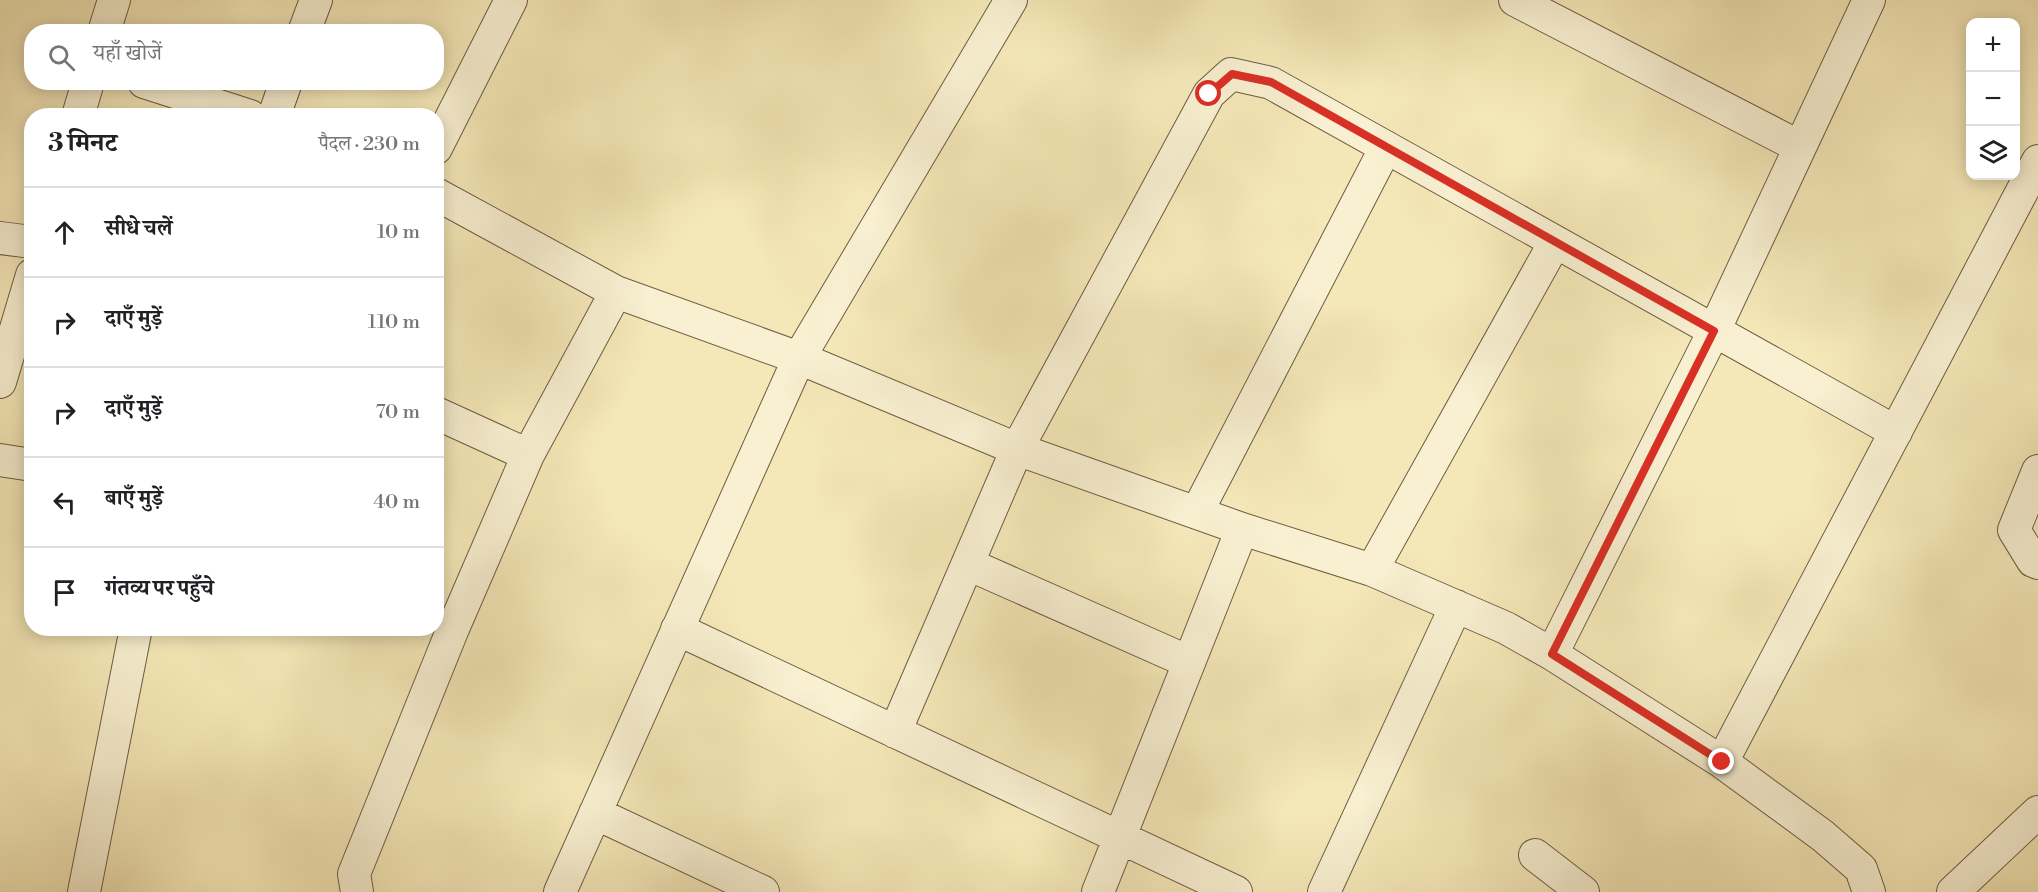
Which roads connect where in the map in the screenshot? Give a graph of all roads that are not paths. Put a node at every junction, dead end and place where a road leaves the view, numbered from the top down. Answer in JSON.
{"nodes":[{"id":1,"x":114,"y":0,"type":"edge"},
{"id":2,"x":316,"y":0,"type":"edge"},
{"id":3,"x":511,"y":0,"type":"edge"},
{"id":4,"x":1011,"y":0,"type":"edge"},
{"id":5,"x":1515,"y":0,"type":"edge"},
{"id":6,"x":1869,"y":0,"type":"edge"},
{"id":7,"x":106,"y":24,"type":"edge"},
{"id":8,"x":307,"y":24,"type":"edge"},
{"id":9,"x":86,"y":90,"type":"edge"},
{"id":10,"x":169,"y":90,"type":"edge"},
{"id":11,"x":283,"y":90,"type":"edge"},
{"id":12,"x":80,"y":108,"type":"edge"},
{"id":13,"x":225,"y":108,"type":"edge"},
{"id":14,"x":277,"y":108,"type":"edge"},
{"id":15,"x":444,"y":132,"type":"edge"},
{"id":16,"x":1386,"y":147,"type":"junction"},
{"id":17,"x":1800,"y":147,"type":"junction"},
{"id":18,"x":2038,"y":161,"type":"edge"},
{"id":19,"x":444,"y":198,"type":"edge"},
{"id":20,"x":0,"y":238,"type":"edge"},
{"id":21,"x":24,"y":241,"type":"edge"},
{"id":22,"x":1555,"y":242,"type":"junction"},
{"id":23,"x":616,"y":292,"type":"junction"},
{"id":24,"x":24,"y":301,"type":"edge"},
{"id":25,"x":1714,"y":331,"type":"junction"},
{"id":26,"x":799,"y":358,"type":"junction"},
{"id":27,"x":0,"y":382,"type":"edge"},
{"id":28,"x":444,"y":417,"type":"edge"},
{"id":29,"x":1896,"y":432,"type":"junction"},
{"id":30,"x":1017,"y":449,"type":"junction"},
{"id":31,"x":528,"y":455,"type":"junction"},
{"id":32,"x":0,"y":460,"type":"edge"},
{"id":33,"x":24,"y":464,"type":"edge"},
{"id":34,"x":2038,"y":471,"type":"edge"},
{"id":35,"x":1197,"y":512,"type":"junction"},
{"id":36,"x":1242,"y":529,"type":"junction"},
{"id":37,"x":2038,"y":563,"type":"edge"},
{"id":38,"x":968,"y":564,"type":"junction"},
{"id":39,"x":1372,"y":570,"type":"junction"},
{"id":40,"x":1456,"y":606,"type":"junction"},
{"id":41,"x":444,"y":627,"type":"edge"},
{"id":42,"x":677,"y":629,"type":"junction"},
{"id":43,"x":133,"y":636,"type":"edge"},
{"id":44,"x":441,"y":636,"type":"edge"},
{"id":45,"x":1552,"y":654,"type":"junction"},
{"id":46,"x":1189,"y":662,"type":"junction"},
{"id":47,"x":895,"y":732,"type":"junction"},
{"id":48,"x":1722,"y":762,"type":"junction"},
{"id":49,"x":2038,"y":812,"type":"edge"},
{"id":50,"x":595,"y":813,"type":"junction"},
{"id":51,"x":1120,"y":837,"type":"junction"},
{"id":52,"x":1535,"y":855,"type":"dead end"},
{"id":53,"x":84,"y":892,"type":"edge"},
{"id":54,"x":357,"y":892,"type":"edge"},
{"id":55,"x":560,"y":892,"type":"edge"},
{"id":56,"x":763,"y":892,"type":"edge"},
{"id":57,"x":1098,"y":892,"type":"edge"},
{"id":58,"x":1236,"y":892,"type":"edge"},
{"id":59,"x":1324,"y":892,"type":"edge"},
{"id":60,"x":1582,"y":892,"type":"edge"},
{"id":61,"x":1869,"y":892,"type":"edge"},
{"id":62,"x":1953,"y":892,"type":"edge"}],
"edges":[{"from":1,"to":7,"type":"street"},
{"from":2,"to":8,"type":"street"},
{"from":3,"to":15,"type":"street"},
{"from":4,"to":26,"type":"street"},
{"from":5,"to":17,"type":"street"},
{"from":6,"to":17,"type":"street"},
{"from":9,"to":12,"type":"street"},
{"from":10,"to":13,"type":"street"},
{"from":11,"to":14,"type":"street"},
{"from":16,"to":22,"type":"street"},
{"from":16,"to":30,"type":"street"},
{"from":16,"to":35,"type":"street"},
{"from":17,"to":25,"type":"street"},
{"from":18,"to":29,"type":"street"},
{"from":19,"to":23,"type":"street"},
{"from":20,"to":21,"type":"street"},
{"from":22,"to":25,"type":"street"},
{"from":22,"to":39,"type":"street"},
{"from":23,"to":26,"type":"street"},
{"from":23,"to":31,"type":"street"},
{"from":24,"to":27,"type":"street"},
{"from":25,"to":29,"type":"street"},
{"from":25,"to":45,"type":"street"},
{"from":26,"to":30,"type":"street"},
{"from":26,"to":42,"type":"street"},
{"from":28,"to":31,"type":"street"},
{"from":29,"to":48,"type":"street"},
{"from":30,"to":35,"type":"street"},
{"from":30,"to":38,"type":"street"},
{"from":31,"to":41,"type":"street"},
{"from":32,"to":33,"type":"street"},
{"from":34,"to":37,"type":"street"},
{"from":35,"to":36,"type":"street"},
{"from":36,"to":39,"type":"street"},
{"from":36,"to":46,"type":"street"},
{"from":38,"to":46,"type":"street"},
{"from":38,"to":47,"type":"street"},
{"from":39,"to":40,"type":"street"},
{"from":40,"to":45,"type":"street"},
{"from":40,"to":59,"type":"street"},
{"from":42,"to":47,"type":"street"},
{"from":42,"to":50,"type":"street"},
{"from":43,"to":53,"type":"street"},
{"from":44,"to":54,"type":"street"},
{"from":45,"to":48,"type":"street"},
{"from":46,"to":51,"type":"street"},
{"from":47,"to":51,"type":"street"},
{"from":48,"to":61,"type":"street"},
{"from":49,"to":62,"type":"street"},
{"from":50,"to":55,"type":"street"},
{"from":50,"to":56,"type":"street"},
{"from":51,"to":57,"type":"street"},
{"from":51,"to":58,"type":"street"},
{"from":52,"to":60,"type":"street"}]}
